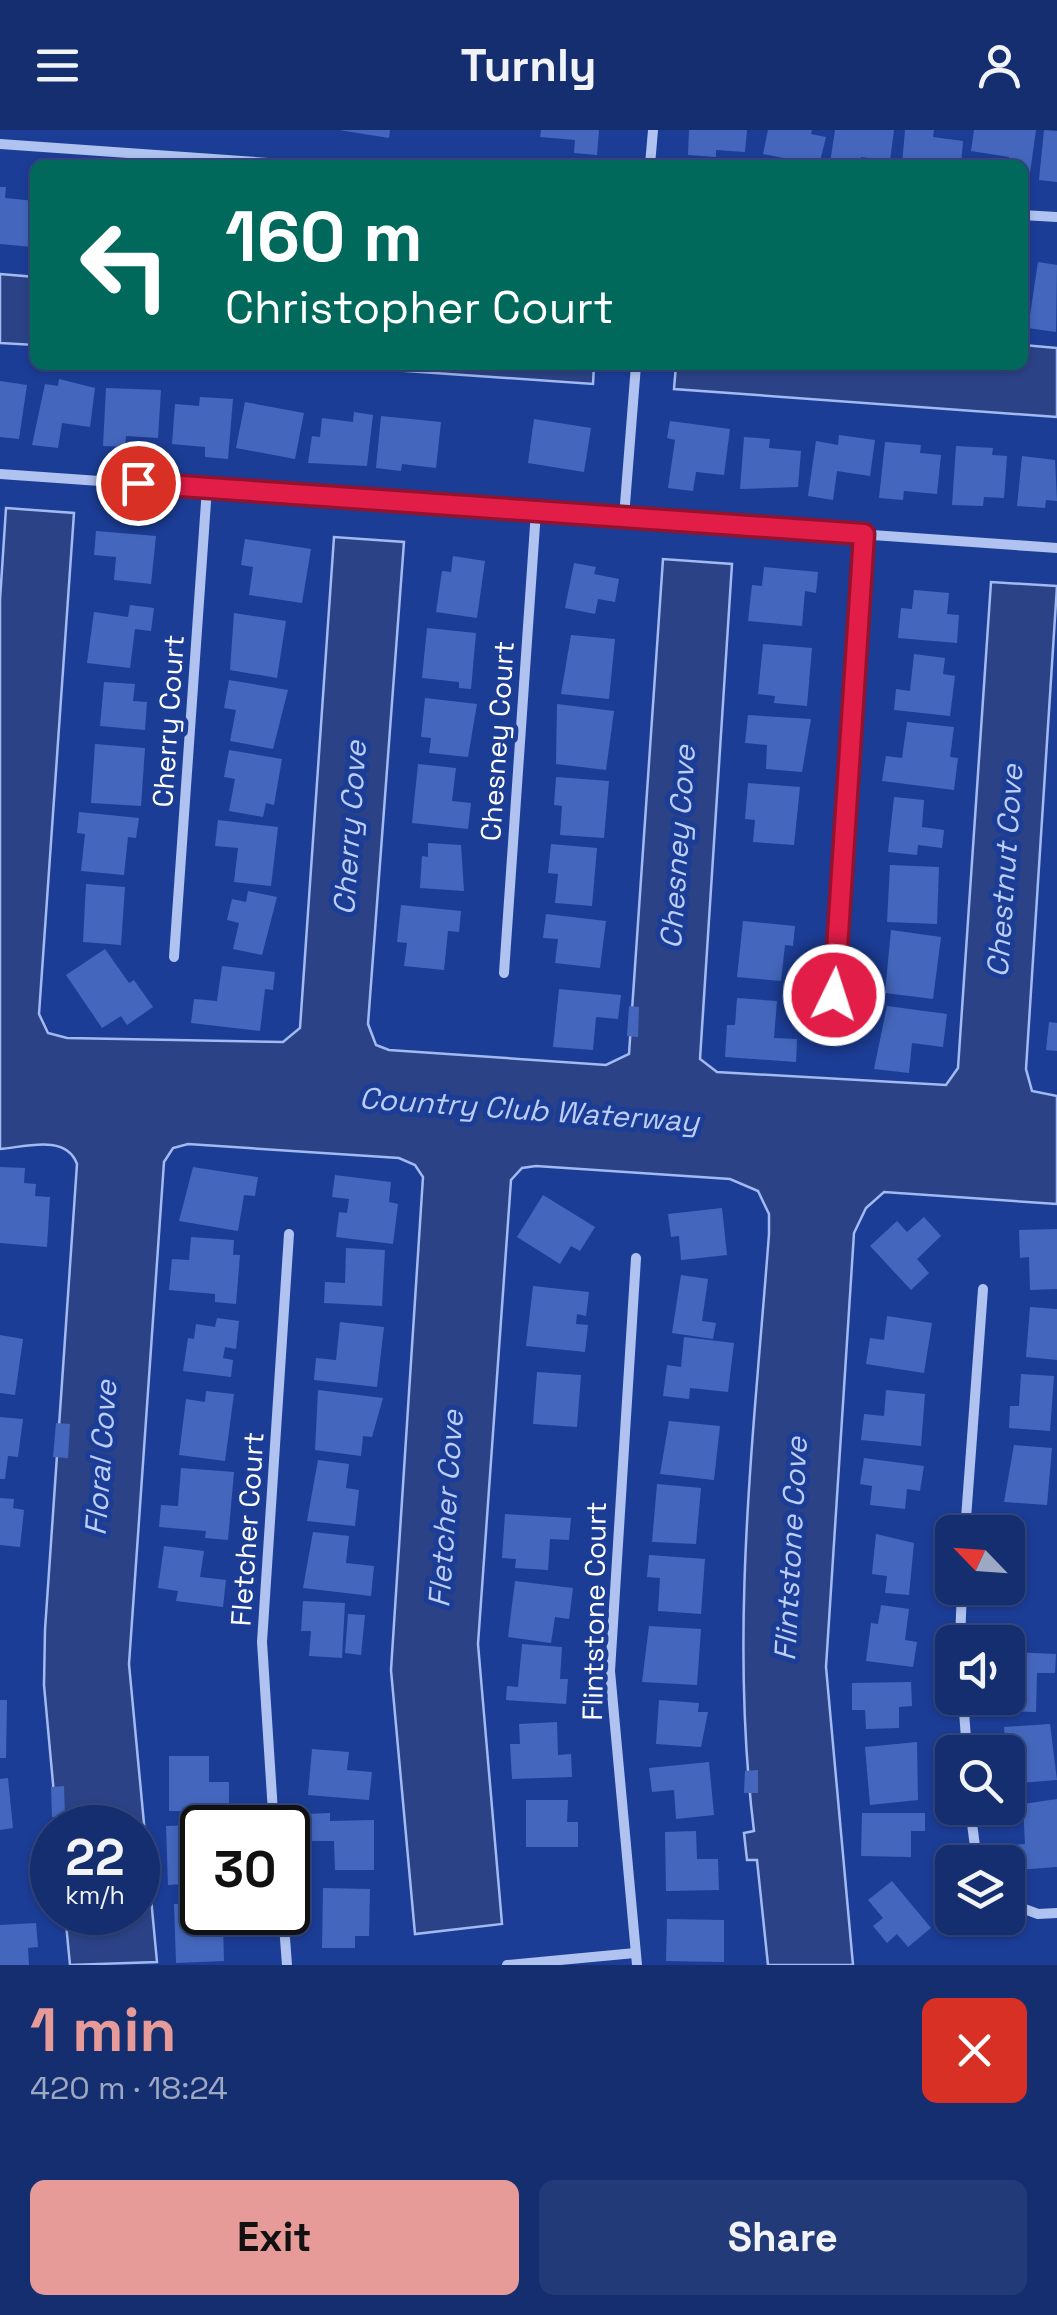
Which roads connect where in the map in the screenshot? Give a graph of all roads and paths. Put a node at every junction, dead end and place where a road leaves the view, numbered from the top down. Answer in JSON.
{"nodes":[{"id":1,"x":653,"y":130,"type":"edge"},
{"id":2,"x":0,"y":144,"type":"edge"},
{"id":3,"x":226,"y":160,"type":"edge"},
{"id":4,"x":650,"y":160,"type":"edge"},
{"id":5,"x":1028,"y":215,"type":"edge"},
{"id":6,"x":1057,"y":217,"type":"edge"},
{"id":7,"x":636,"y":370,"type":"edge"},
{"id":8,"x":0,"y":474,"type":"edge"},
{"id":9,"x":207,"y":488,"type":"junction"},
{"id":10,"x":536,"y":511,"type":"junction"},
{"id":11,"x":624,"y":517,"type":"junction"},
{"id":12,"x":864,"y":534,"type":"junction"},
{"id":13,"x":1057,"y":548,"type":"edge"},
{"id":14,"x":174,"y":957,"type":"dead end"},
{"id":15,"x":504,"y":974,"type":"dead end"},
{"id":16,"x":834,"y":995,"type":"dead end"},
{"id":17,"x":290,"y":1234,"type":"dead end"},
{"id":18,"x":636,"y":1258,"type":"dead end"},
{"id":19,"x":983,"y":1288,"type":"dead end"},
{"id":20,"x":966,"y":1515,"type":"edge"},
{"id":21,"x":273,"y":1805,"type":"edge"},
{"id":22,"x":1025,"y":1910,"type":"edge"},
{"id":23,"x":1057,"y":1913,"type":"edge"},
{"id":24,"x":285,"y":1935,"type":"edge"},
{"id":25,"x":636,"y":1959,"type":"edge"},
{"id":26,"x":288,"y":1965,"type":"edge"},
{"id":27,"x":507,"y":1965,"type":"edge"}],
"edges":[{"from":1,"to":4,"type":"street"},
{"from":2,"to":3,"type":"street"},
{"from":5,"to":6,"type":"street"},
{"from":7,"to":11,"type":"street"},
{"from":8,"to":9,"type":"street"},
{"from":9,"to":10,"type":"street"},
{"from":9,"to":14,"type":"street","name":"Cherry Court"},
{"from":10,"to":11,"type":"street"},
{"from":10,"to":15,"type":"street","name":"Chesney Court"},
{"from":11,"to":12,"type":"street"},
{"from":12,"to":13,"type":"street"},
{"from":12,"to":16,"type":"street"},
{"from":17,"to":21,"type":"street","name":"Fletcher Court"},
{"from":18,"to":25,"type":"street","name":"Flintstone Court"},
{"from":19,"to":20,"type":"street"},
{"from":22,"to":23,"type":"street"},
{"from":24,"to":26,"type":"street"},
{"from":25,"to":27,"type":"street"}]}
